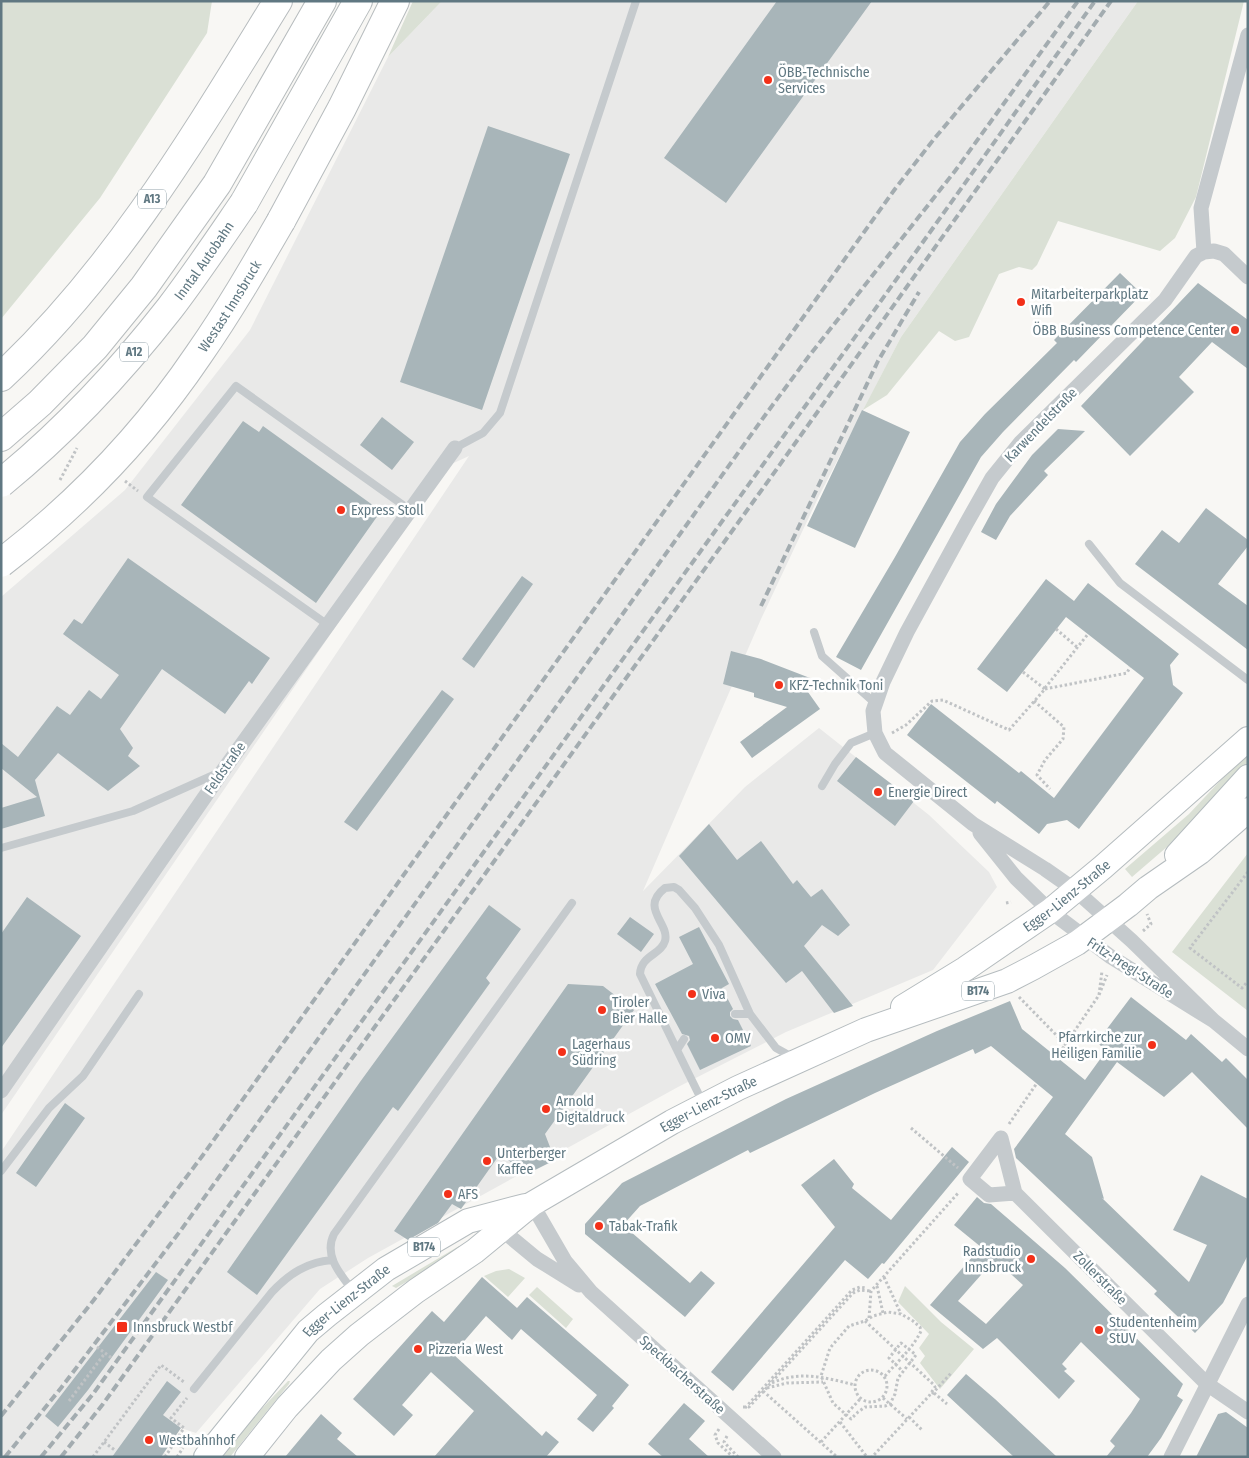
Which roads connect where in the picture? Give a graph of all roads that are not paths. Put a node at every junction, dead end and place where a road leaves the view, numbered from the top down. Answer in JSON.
{"nodes":[{"id":1,"x":278,"y":1,"type":"edge"},
{"id":2,"x":322,"y":1,"type":"edge"},
{"id":3,"x":358,"y":1,"type":"edge"},
{"id":4,"x":395,"y":1,"type":"edge"},
{"id":5,"x":636,"y":1,"type":"edge"},
{"id":6,"x":1248,"y":35,"type":"edge"},
{"id":7,"x":1204,"y":252,"type":"junction"},
{"id":8,"x":1248,"y":277,"type":"edge"},
{"id":9,"x":1,"y":377,"type":"edge"},
{"id":10,"x":1,"y":438,"type":"edge"},
{"id":11,"x":455,"y":448,"type":"joint"},
{"id":12,"x":1,"y":483,"type":"edge"},
{"id":13,"x":410,"y":510,"type":"junction"},
{"id":14,"x":1089,"y":544,"type":"dead end"},
{"id":15,"x":1,"y":563,"type":"edge"},
{"id":16,"x":328,"y":625,"type":"junction"},
{"id":17,"x":814,"y":632,"type":"dead end"},
{"id":18,"x":1248,"y":680,"type":"edge"},
{"id":19,"x":876,"y":704,"type":"junction"},
{"id":20,"x":876,"y":737,"type":"junction"},
{"id":21,"x":1248,"y":739,"type":"edge"},
{"id":22,"x":222,"y":772,"type":"junction"},
{"id":23,"x":1248,"y":777,"type":"edge"},
{"id":24,"x":822,"y":786,"type":"dead end"},
{"id":25,"x":1248,"y":810,"type":"edge"},
{"id":26,"x":973,"y":824,"type":"junction"},
{"id":27,"x":1,"y":848,"type":"edge"},
{"id":28,"x":1148,"y":888,"type":"junction"},
{"id":29,"x":1075,"y":890,"type":"junction"},
{"id":30,"x":572,"y":903,"type":"dead end"},
{"id":31,"x":1050,"y":911,"type":"junction"},
{"id":32,"x":1109,"y":920,"type":"junction"},
{"id":33,"x":1084,"y":938,"type":"junction"},
{"id":34,"x":139,"y":994,"type":"dead end"},
{"id":35,"x":735,"y":1014,"type":"dead end"},
{"id":36,"x":750,"y":1014,"type":"junction"},
{"id":37,"x":1214,"y":1021,"type":"junction"},
{"id":38,"x":866,"y":1030,"type":"junction"},
{"id":39,"x":684,"y":1039,"type":"dead end"},
{"id":40,"x":1248,"y":1048,"type":"edge"},
{"id":41,"x":677,"y":1050,"type":"junction"},
{"id":42,"x":798,"y":1061,"type":"junction"},
{"id":43,"x":1,"y":1091,"type":"edge"},
{"id":44,"x":704,"y":1106,"type":"junction"},
{"id":45,"x":1,"y":1171,"type":"edge"},
{"id":46,"x":1015,"y":1193,"type":"junction"},
{"id":47,"x":532,"y":1204,"type":"junction"},
{"id":48,"x":502,"y":1230,"type":"junction"},
{"id":49,"x":332,"y":1260,"type":"junction"},
{"id":50,"x":591,"y":1292,"type":"junction"},
{"id":51,"x":355,"y":1293,"type":"junction"},
{"id":52,"x":1248,"y":1304,"type":"edge"},
{"id":53,"x":359,"y":1335,"type":"junction"},
{"id":54,"x":1207,"y":1384,"type":"junction"},
{"id":55,"x":194,"y":1389,"type":"road end"},
{"id":56,"x":1248,"y":1412,"type":"edge"},
{"id":57,"x":206,"y":1457,"type":"edge"},
{"id":58,"x":247,"y":1457,"type":"edge"},
{"id":59,"x":774,"y":1457,"type":"edge"},
{"id":60,"x":1171,"y":1457,"type":"edge"}],
"edges":[{"from":1,"to":9,"type":"highway","number":"A13"},
{"from":2,"to":10,"type":"highway","number":"A12"},
{"from":3,"to":12,"type":"highway","name":"Inntal Autobahn","number":"A12","bridge":true},
{"from":4,"to":15,"type":"highway","name":"Westast Innsbruck","bridge":true},
{"from":5,"to":11,"type":"lane"},
{"from":6,"to":7,"type":"street"},
{"from":7,"to":8,"type":"street"},
{"from":7,"to":19,"type":"street","name":"Karwendelstraße"},
{"from":11,"to":13,"type":"street","name":"Feldstraße"},
{"from":13,"to":16,"type":"street","name":"Feldstraße"},
{"from":13,"to":16,"type":"lane"},
{"from":14,"to":18,"type":"lane"},
{"from":16,"to":22,"type":"street","name":"Feldstraße"},
{"from":17,"to":19,"type":"lane"},
{"from":19,"to":20,"type":"street","name":"Karwendelstraße"},
{"from":20,"to":24,"type":"lane"},
{"from":20,"to":26,"type":"street"},
{"from":21,"to":29,"type":"main road","name":"Egger-Lienz-Straße","number":"B174"},
{"from":22,"to":27,"type":"lane"},
{"from":22,"to":43,"type":"street","name":"Feldstraße"},
{"from":23,"to":28,"type":"main road","name":"Egger-Lienz-Straße"},
{"from":25,"to":28,"type":"main road","name":"Egger-Lienz-Straße","number":"B174"},
{"from":26,"to":29,"type":"street"},
{"from":26,"to":31,"type":"street"},
{"from":28,"to":32,"type":"main road","name":"Egger-Lienz-Straße","number":"B174"},
{"from":29,"to":31,"type":"main road","name":"Egger-Lienz-Straße","number":"B174"},
{"from":29,"to":32,"type":"street","name":"Fritz-Pregl-Straße"},
{"from":30,"to":49,"type":"lane"},
{"from":31,"to":33,"type":"street","name":"Fritz-Pregl-Straße"},
{"from":31,"to":38,"type":"main road","name":"Egger-Lienz-Straße","number":"B174"},
{"from":32,"to":33,"type":"main road","name":"Egger-Lienz-Straße","number":"B174"},
{"from":32,"to":37,"type":"street","name":"Fritz-Pregl-Straße"},
{"from":33,"to":37,"type":"street","name":"Fritz-Pregl-Straße"},
{"from":33,"to":38,"type":"main road","name":"Egger-Lienz-Straße","number":"B174"},
{"from":34,"to":45,"type":"lane"},
{"from":35,"to":36,"type":"lane"},
{"from":36,"to":41,"type":"lane"},
{"from":36,"to":42,"type":"lane"},
{"from":37,"to":40,"type":"street","name":"Fritz-Pregl-Straße"},
{"from":38,"to":42,"type":"main road","name":"Egger-Lienz-Straße","number":"B174"},
{"from":39,"to":41,"type":"lane"},
{"from":41,"to":44,"type":"lane"},
{"from":42,"to":44,"type":"main road","name":"Egger-Lienz-Straße","number":"B174"},
{"from":44,"to":47,"type":"main road","name":"Egger-Lienz-Straße","number":"B174"},
{"from":46,"to":46,"type":"street"},
{"from":46,"to":54,"type":"street","name":"Zollerstraße"},
{"from":47,"to":48,"type":"main road","name":"Egger-Lienz-Straße","number":"B174"},
{"from":47,"to":50,"type":"street","name":"Speckbacherstraße"},
{"from":47,"to":51,"type":"main road","name":"Egger-Lienz-Straße","number":"B174"},
{"from":48,"to":50,"type":"street","name":"Speckbacherstraße"},
{"from":48,"to":53,"type":"main road","name":"Egger-Lienz-Straße","number":"B174"},
{"from":49,"to":51,"type":"lane"},
{"from":49,"to":55,"type":"lane"},
{"from":50,"to":59,"type":"street","name":"Speckbacherstraße"},
{"from":51,"to":53,"type":"main road"},
{"from":51,"to":57,"type":"main road","name":"Egger-Lienz-Straße","number":"B174"},
{"from":52,"to":54,"type":"street"},
{"from":53,"to":58,"type":"main road","name":"Egger-Lienz-Straße","number":"B174"},
{"from":54,"to":56,"type":"street","name":"Zollerstraße"},
{"from":54,"to":60,"type":"street"}]}
